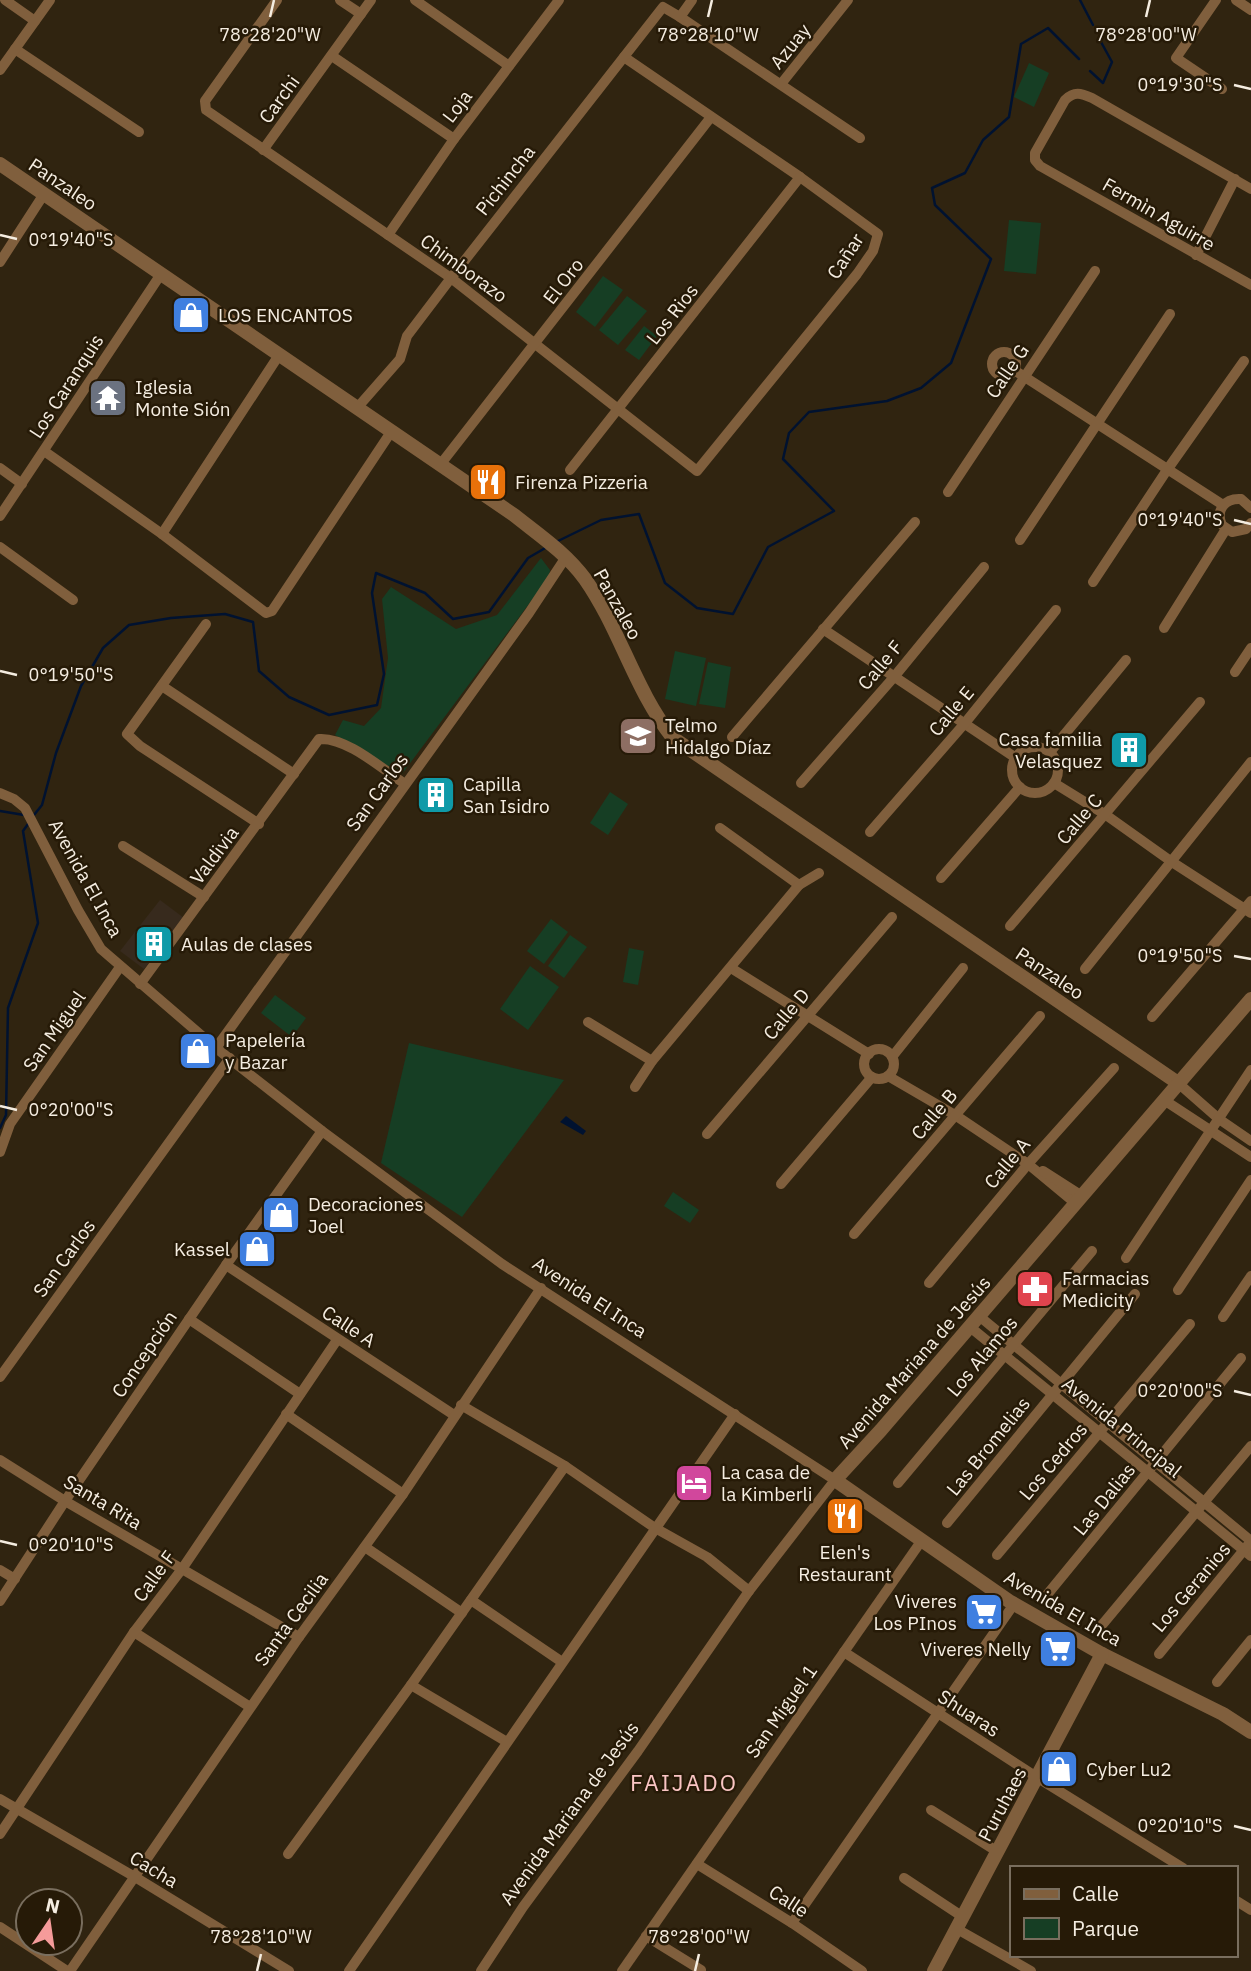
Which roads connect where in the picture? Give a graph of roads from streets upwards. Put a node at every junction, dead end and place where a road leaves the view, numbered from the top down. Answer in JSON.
{"nodes":[{"id":1,"x":5,"y":0,"type":"edge"},
{"id":2,"x":50,"y":0,"type":"edge"},
{"id":3,"x":277,"y":0,"type":"edge"},
{"id":4,"x":340,"y":0,"type":"edge"},
{"id":5,"x":371,"y":0,"type":"edge"},
{"id":6,"x":415,"y":0,"type":"edge"},
{"id":7,"x":559,"y":0,"type":"edge"},
{"id":8,"x":652,"y":0,"type":"edge"},
{"id":9,"x":692,"y":0,"type":"edge"},
{"id":10,"x":848,"y":0,"type":"edge"},
{"id":11,"x":1216,"y":0,"type":"edge"},
{"id":12,"x":1236,"y":0,"type":"edge"},
{"id":13,"x":663,"y":7,"type":"junction"},
{"id":14,"x":1251,"y":10,"type":"edge"},
{"id":15,"x":361,"y":15,"type":"junction"},
{"id":16,"x":680,"y":17,"type":"junction"},
{"id":17,"x":35,"y":21,"type":"junction"},
{"id":18,"x":15,"y":49,"type":"junction"},
{"id":19,"x":332,"y":56,"type":"junction"},
{"id":20,"x":624,"y":57,"type":"junction"},
{"id":21,"x":509,"y":66,"type":"junction"},
{"id":22,"x":0,"y":70,"type":"edge"},
{"id":23,"x":781,"y":84,"type":"junction"},
{"id":24,"x":1222,"y":89,"type":"dead end"},
{"id":25,"x":711,"y":117,"type":"junction"},
{"id":26,"x":139,"y":132,"type":"dead end"},
{"id":27,"x":860,"y":138,"type":"dead end"},
{"id":28,"x":454,"y":139,"type":"junction"},
{"id":29,"x":263,"y":150,"type":"junction"},
{"id":30,"x":0,"y":164,"type":"edge"},
{"id":31,"x":800,"y":177,"type":"junction"},
{"id":32,"x":1235,"y":179,"type":"junction"},
{"id":33,"x":1251,"y":189,"type":"edge"},
{"id":34,"x":44,"y":194,"type":"junction"},
{"id":35,"x":388,"y":235,"type":"junction"},
{"id":36,"x":1196,"y":255,"type":"junction"},
{"id":37,"x":0,"y":262,"type":"edge"},
{"id":38,"x":1095,"y":271,"type":"dead end"},
{"id":39,"x":161,"y":274,"type":"junction"},
{"id":40,"x":451,"y":278,"type":"junction"},
{"id":41,"x":1251,"y":285,"type":"edge"},
{"id":42,"x":1170,"y":314,"type":"dead end"},
{"id":43,"x":536,"y":344,"type":"junction"},
{"id":44,"x":279,"y":355,"type":"junction"},
{"id":45,"x":1244,"y":361,"type":"dead end"},
{"id":46,"x":1019,"y":373,"type":"junction"},
{"id":47,"x":357,"y":408,"type":"junction"},
{"id":48,"x":620,"y":409,"type":"junction"},
{"id":49,"x":1097,"y":425,"type":"junction"},
{"id":50,"x":391,"y":432,"type":"junction"},
{"id":51,"x":44,"y":451,"type":"junction"},
{"id":52,"x":440,"y":465,"type":"junction"},
{"id":53,"x":0,"y":468,"type":"edge"},
{"id":54,"x":570,"y":470,"type":"dead end"},
{"id":55,"x":1167,"y":470,"type":"junction"},
{"id":56,"x":697,"y":471,"type":"joint"},
{"id":57,"x":22,"y":484,"type":"junction"},
{"id":58,"x":948,"y":492,"type":"dead end"},
{"id":59,"x":1249,"y":501,"type":"edge"},
{"id":60,"x":1223,"y":505,"type":"junction"},
{"id":61,"x":0,"y":516,"type":"edge"},
{"id":62,"x":915,"y":522,"type":"dead end"},
{"id":63,"x":1251,"y":523,"type":"edge"},
{"id":64,"x":1226,"y":529,"type":"junction"},
{"id":65,"x":162,"y":534,"type":"junction"},
{"id":66,"x":1020,"y":540,"type":"dead end"},
{"id":67,"x":0,"y":547,"type":"edge"},
{"id":68,"x":563,"y":554,"type":"junction"},
{"id":69,"x":984,"y":567,"type":"dead end"},
{"id":70,"x":1093,"y":582,"type":"dead end"},
{"id":71,"x":73,"y":600,"type":"dead end"},
{"id":72,"x":1056,"y":610,"type":"dead end"},
{"id":73,"x":206,"y":624,"type":"dead end"},
{"id":74,"x":1164,"y":628,"type":"dead end"},
{"id":75,"x":823,"y":629,"type":"junction"},
{"id":76,"x":1251,"y":648,"type":"edge"},
{"id":77,"x":1126,"y":660,"type":"dead end"},
{"id":78,"x":1235,"y":672,"type":"dead end"},
{"id":79,"x":894,"y":677,"type":"junction"},
{"id":80,"x":162,"y":686,"type":"junction"},
{"id":81,"x":1200,"y":702,"type":"dead end"},
{"id":82,"x":965,"y":723,"type":"junction"},
{"id":83,"x":732,"y":737,"type":"dead end"},
{"id":84,"x":1050,"y":752,"type":"junction"},
{"id":85,"x":1016,"y":758,"type":"junction"},
{"id":86,"x":1251,"y":762,"type":"edge"},
{"id":87,"x":294,"y":774,"type":"junction"},
{"id":88,"x":801,"y":783,"type":"dead end"},
{"id":89,"x":1054,"y":783,"type":"junction"},
{"id":90,"x":405,"y":785,"type":"junction"},
{"id":91,"x":1020,"y":787,"type":"junction"},
{"id":92,"x":0,"y":793,"type":"edge"},
{"id":93,"x":1106,"y":815,"type":"junction"},
{"id":94,"x":259,"y":824,"type":"junction"},
{"id":95,"x":720,"y":828,"type":"dead end"},
{"id":96,"x":870,"y":832,"type":"dead end"},
{"id":97,"x":123,"y":846,"type":"dead end"},
{"id":98,"x":1172,"y":862,"type":"junction"},
{"id":99,"x":819,"y":873,"type":"dead end"},
{"id":100,"x":941,"y":878,"type":"dead end"},
{"id":101,"x":800,"y":885,"type":"junction"},
{"id":102,"x":204,"y":897,"type":"junction"},
{"id":103,"x":1249,"y":908,"type":"edge"},
{"id":104,"x":892,"y":917,"type":"dead end"},
{"id":105,"x":1010,"y":926,"type":"dead end"},
{"id":106,"x":120,"y":967,"type":"junction"},
{"id":107,"x":731,"y":968,"type":"junction"},
{"id":108,"x":963,"y":968,"type":"dead end"},
{"id":109,"x":1085,"y":969,"type":"dead end"},
{"id":110,"x":140,"y":984,"type":"junction"},
{"id":111,"x":1251,"y":999,"type":"edge"},
{"id":112,"x":807,"y":1016,"type":"junction"},
{"id":113,"x":1040,"y":1016,"type":"dead end"},
{"id":114,"x":1152,"y":1017,"type":"dead end"},
{"id":115,"x":587,"y":1022,"type":"dead end"},
{"id":116,"x":216,"y":1048,"type":"junction"},
{"id":117,"x":869,"y":1054,"type":"junction"},
{"id":118,"x":892,"y":1057,"type":"junction"},
{"id":119,"x":230,"y":1058,"type":"junction"},
{"id":120,"x":652,"y":1061,"type":"junction"},
{"id":121,"x":1114,"y":1068,"type":"dead end"},
{"id":122,"x":1251,"y":1070,"type":"edge"},
{"id":123,"x":888,"y":1076,"type":"junction"},
{"id":124,"x":872,"y":1077,"type":"junction"},
{"id":125,"x":1178,"y":1083,"type":"junction"},
{"id":126,"x":635,"y":1087,"type":"dead end"},
{"id":127,"x":1164,"y":1100,"type":"junction"},
{"id":128,"x":955,"y":1115,"type":"junction"},
{"id":129,"x":1219,"y":1119,"type":"junction"},
{"id":130,"x":322,"y":1131,"type":"junction"},
{"id":131,"x":1211,"y":1132,"type":"junction"},
{"id":132,"x":707,"y":1134,"type":"dead end"},
{"id":133,"x":1251,"y":1141,"type":"edge"},
{"id":134,"x":0,"y":1152,"type":"edge"},
{"id":135,"x":1251,"y":1157,"type":"edge"},
{"id":136,"x":1028,"y":1164,"type":"junction"},
{"id":137,"x":1251,"y":1180,"type":"edge"},
{"id":138,"x":781,"y":1184,"type":"dead end"},
{"id":139,"x":1078,"y":1199,"type":"junction"},
{"id":140,"x":854,"y":1234,"type":"dead end"},
{"id":141,"x":1091,"y":1251,"type":"dead end"},
{"id":142,"x":1126,"y":1258,"type":"dead end"},
{"id":143,"x":226,"y":1265,"type":"junction"},
{"id":144,"x":1251,"y":1276,"type":"edge"},
{"id":145,"x":929,"y":1283,"type":"dead end"},
{"id":146,"x":541,"y":1288,"type":"junction"},
{"id":147,"x":1178,"y":1290,"type":"dead end"},
{"id":148,"x":1135,"y":1294,"type":"dead end"},
{"id":149,"x":1223,"y":1317,"type":"dead end"},
{"id":150,"x":189,"y":1319,"type":"junction"},
{"id":151,"x":974,"y":1322,"type":"junction"},
{"id":152,"x":1190,"y":1324,"type":"dead end"},
{"id":153,"x":337,"y":1340,"type":"junction"},
{"id":154,"x":1014,"y":1344,"type":"junction"},
{"id":155,"x":1005,"y":1354,"type":"junction"},
{"id":156,"x":1241,"y":1358,"type":"dead end"},
{"id":157,"x":0,"y":1377,"type":"edge"},
{"id":158,"x":1062,"y":1383,"type":"junction"},
{"id":159,"x":300,"y":1394,"type":"junction"},
{"id":160,"x":1053,"y":1394,"type":"junction"},
{"id":161,"x":461,"y":1405,"type":"junction"},
{"id":162,"x":286,"y":1414,"type":"junction"},
{"id":163,"x":735,"y":1414,"type":"junction"},
{"id":164,"x":454,"y":1415,"type":"junction"},
{"id":165,"x":1108,"y":1422,"type":"junction"},
{"id":166,"x":1100,"y":1432,"type":"junction"},
{"id":167,"x":1251,"y":1446,"type":"edge"},
{"id":168,"x":0,"y":1460,"type":"edge"},
{"id":169,"x":1156,"y":1462,"type":"junction"},
{"id":170,"x":565,"y":1466,"type":"junction"},
{"id":171,"x":1148,"y":1472,"type":"junction"},
{"id":172,"x":835,"y":1480,"type":"junction"},
{"id":173,"x":898,"y":1483,"type":"dead end"},
{"id":174,"x":403,"y":1494,"type":"junction"},
{"id":175,"x":65,"y":1501,"type":"junction"},
{"id":176,"x":1200,"y":1506,"type":"junction"},
{"id":177,"x":947,"y":1523,"type":"dead end"},
{"id":178,"x":655,"y":1528,"type":"junction"},
{"id":179,"x":922,"y":1540,"type":"junction"},
{"id":180,"x":1249,"y":1547,"type":"edge"},
{"id":181,"x":365,"y":1548,"type":"junction"},
{"id":182,"x":997,"y":1555,"type":"dead end"},
{"id":183,"x":182,"y":1569,"type":"junction"},
{"id":184,"x":0,"y":1570,"type":"edge"},
{"id":185,"x":15,"y":1579,"type":"junction"},
{"id":186,"x":749,"y":1591,"type":"junction"},
{"id":187,"x":1046,"y":1596,"type":"dead end"},
{"id":188,"x":471,"y":1600,"type":"junction"},
{"id":189,"x":0,"y":1601,"type":"edge"},
{"id":190,"x":1014,"y":1604,"type":"junction"},
{"id":191,"x":461,"y":1613,"type":"junction"},
{"id":192,"x":1102,"y":1625,"type":"dead end"},
{"id":193,"x":134,"y":1632,"type":"junction"},
{"id":194,"x":299,"y":1637,"type":"junction"},
{"id":195,"x":1251,"y":1640,"type":"edge"},
{"id":196,"x":844,"y":1652,"type":"junction"},
{"id":197,"x":1102,"y":1654,"type":"junction"},
{"id":198,"x":1159,"y":1654,"type":"dead end"},
{"id":199,"x":562,"y":1662,"type":"junction"},
{"id":200,"x":1217,"y":1682,"type":"dead end"},
{"id":201,"x":411,"y":1685,"type":"junction"},
{"id":202,"x":250,"y":1707,"type":"junction"},
{"id":203,"x":939,"y":1714,"type":"junction"},
{"id":204,"x":1251,"y":1732,"type":"edge"},
{"id":205,"x":507,"y":1742,"type":"junction"},
{"id":206,"x":1038,"y":1778,"type":"junction"},
{"id":207,"x":0,"y":1799,"type":"edge"},
{"id":208,"x":17,"y":1810,"type":"junction"},
{"id":209,"x":931,"y":1810,"type":"dead end"},
{"id":210,"x":0,"y":1834,"type":"edge"},
{"id":211,"x":998,"y":1852,"type":"junction"},
{"id":212,"x":288,"y":1854,"type":"dead end"},
{"id":213,"x":697,"y":1864,"type":"junction"},
{"id":214,"x":1180,"y":1866,"type":"edge"},
{"id":215,"x":135,"y":1877,"type":"junction"},
{"id":216,"x":904,"y":1878,"type":"dead end"},
{"id":217,"x":792,"y":1923,"type":"junction"},
{"id":218,"x":960,"y":1923,"type":"junction"},
{"id":219,"x":0,"y":1927,"type":"edge"},
{"id":220,"x":646,"y":1936,"type":"junction"},
{"id":221,"x":1010,"y":1957,"type":"edge"},
{"id":222,"x":1010,"y":1957,"type":"edge"},
{"id":223,"x":701,"y":1970,"type":"edge"},
{"id":224,"x":69,"y":1971,"type":"edge"},
{"id":225,"x":289,"y":1971,"type":"edge"},
{"id":226,"x":349,"y":1971,"type":"edge"},
{"id":227,"x":481,"y":1971,"type":"edge"},
{"id":228,"x":622,"y":1971,"type":"edge"},
{"id":229,"x":862,"y":1971,"type":"edge"},
{"id":230,"x":934,"y":1971,"type":"edge"},
{"id":231,"x":1031,"y":1971,"type":"edge"}],
"edges":[{"from":1,"to":17,"type":"street"},
{"from":2,"to":17,"type":"street"},
{"from":3,"to":29,"type":"street","name":"Chimborazo"},
{"from":4,"to":15,"type":"street"},
{"from":5,"to":15,"type":"street","name":"Carchi"},
{"from":6,"to":21,"type":"street"},
{"from":7,"to":21,"type":"street","name":"Loja"},
{"from":8,"to":13,"type":"street"},
{"from":9,"to":16,"type":"street"},
{"from":10,"to":23,"type":"street","name":"Azuay"},
{"from":11,"to":24,"type":"street"},
{"from":12,"to":14,"type":"street"},
{"from":13,"to":16,"type":"street"},
{"from":13,"to":20,"type":"street","name":"Pichincha"},
{"from":15,"to":19,"type":"street","name":"Carchi"},
{"from":16,"to":23,"type":"street","name":"Azuay"},
{"from":17,"to":18,"type":"street"},
{"from":18,"to":22,"type":"street"},
{"from":18,"to":26,"type":"street"},
{"from":19,"to":28,"type":"street"},
{"from":19,"to":29,"type":"street","name":"Carchi"},
{"from":20,"to":25,"type":"street","name":"Cañar"},
{"from":20,"to":40,"type":"street","name":"Pichincha"},
{"from":21,"to":28,"type":"street","name":"Loja"},
{"from":23,"to":27,"type":"street"},
{"from":25,"to":31,"type":"street","name":"Cañar"},
{"from":25,"to":43,"type":"street","name":"El Oro"},
{"from":28,"to":35,"type":"street","name":"Loja"},
{"from":29,"to":35,"type":"street","name":"Chimborazo"},
{"from":30,"to":34,"type":"street","name":"Panzaleo"},
{"from":31,"to":48,"type":"street","name":"Los Rios"},
{"from":31,"to":56,"type":"street","name":"Cañar"},
{"from":32,"to":33,"type":"street"},
{"from":32,"to":36,"type":"street"},
{"from":32,"to":36,"type":"street","name":"Fermìn Aguirre"},
{"from":34,"to":37,"type":"street"},
{"from":34,"to":39,"type":"street","name":"Panzaleo"},
{"from":35,"to":40,"type":"street","name":"Chimborazo"},
{"from":36,"to":41,"type":"street","name":"Fermìn Aguirre"},
{"from":38,"to":46,"type":"street","name":"Calle G"},
{"from":39,"to":44,"type":"street","name":"Panzaleo"},
{"from":39,"to":51,"type":"street","name":"Los Caranquis"},
{"from":40,"to":43,"type":"street","name":"Chimborazo"},
{"from":40,"to":47,"type":"street","name":"Pichincha"},
{"from":42,"to":49,"type":"street"},
{"from":43,"to":48,"type":"street","name":"Chimborazo"},
{"from":43,"to":52,"type":"street","name":"El Oro"},
{"from":44,"to":47,"type":"street","name":"Panzaleo"},
{"from":44,"to":65,"type":"street"},
{"from":45,"to":55,"type":"street"},
{"from":46,"to":49,"type":"street"},
{"from":46,"to":58,"type":"street","name":"Calle G"},
{"from":47,"to":50,"type":"street","name":"Panzaleo"},
{"from":48,"to":54,"type":"street","name":"Los Rios"},
{"from":48,"to":56,"type":"street","name":"Chimborazo"},
{"from":49,"to":55,"type":"street"},
{"from":49,"to":66,"type":"street"},
{"from":50,"to":52,"type":"street","name":"Panzaleo"},
{"from":50,"to":65,"type":"street"},
{"from":51,"to":57,"type":"street","name":"Los Caranquis"},
{"from":51,"to":65,"type":"street"},
{"from":52,"to":68,"type":"street","name":"Panzaleo"},
{"from":53,"to":57,"type":"street"},
{"from":55,"to":60,"type":"street"},
{"from":55,"to":70,"type":"street"},
{"from":57,"to":61,"type":"street","name":"Los Caranquis"},
{"from":59,"to":60,"type":"street"},
{"from":60,"to":64,"type":"street"},
{"from":62,"to":75,"type":"street"},
{"from":63,"to":64,"type":"street"},
{"from":64,"to":74,"type":"street"},
{"from":67,"to":71,"type":"street"},
{"from":68,"to":90,"type":"street","name":"San Carlos"},
{"from":68,"to":125,"type":"street","name":"Panzaleo"},
{"from":69,"to":79,"type":"street","name":"Calle F"},
{"from":72,"to":82,"type":"street","name":"Calle E"},
{"from":73,"to":80,"type":"street"},
{"from":75,"to":79,"type":"street"},
{"from":75,"to":83,"type":"street"},
{"from":76,"to":78,"type":"street"},
{"from":77,"to":84,"type":"street"},
{"from":79,"to":82,"type":"street"},
{"from":79,"to":88,"type":"street","name":"Calle F"},
{"from":80,"to":87,"type":"street"},
{"from":80,"to":94,"type":"street"},
{"from":81,"to":93,"type":"street","name":"Calle C"},
{"from":82,"to":85,"type":"street"},
{"from":82,"to":96,"type":"street","name":"Calle E"},
{"from":84,"to":85,"type":"street"},
{"from":84,"to":89,"type":"street"},
{"from":85,"to":91,"type":"street"},
{"from":86,"to":98,"type":"street"},
{"from":87,"to":90,"type":"street","name":"Valdivia"},
{"from":87,"to":94,"type":"street","name":"Valdivia"},
{"from":89,"to":91,"type":"street"},
{"from":89,"to":93,"type":"street"},
{"from":90,"to":116,"type":"street","name":"San Carlos"},
{"from":91,"to":100,"type":"street"},
{"from":92,"to":106,"type":"street","name":"Avenida El Inca"},
{"from":93,"to":98,"type":"street"},
{"from":93,"to":105,"type":"street","name":"Calle C"},
{"from":94,"to":102,"type":"street","name":"Valdivia"},
{"from":95,"to":101,"type":"street"},
{"from":97,"to":102,"type":"street"},
{"from":98,"to":103,"type":"street"},
{"from":98,"to":109,"type":"street"},
{"from":99,"to":101,"type":"street"},
{"from":101,"to":107,"type":"street"},
{"from":102,"to":110,"type":"street","name":"Valdivia"},
{"from":103,"to":114,"type":"street"},
{"from":104,"to":112,"type":"street","name":"Calle D"},
{"from":106,"to":110,"type":"street","name":"Avenida El Inca"},
{"from":106,"to":134,"type":"street","name":"San Miguel"},
{"from":107,"to":112,"type":"street"},
{"from":107,"to":120,"type":"street"},
{"from":108,"to":118,"type":"street"},
{"from":110,"to":116,"type":"street","name":"Avenida El Inca"},
{"from":111,"to":125,"type":"street","name":"Avenida Mariana de Jesús"},
{"from":112,"to":117,"type":"street"},
{"from":112,"to":132,"type":"street","name":"Calle D"},
{"from":113,"to":128,"type":"street","name":"Calle B"},
{"from":115,"to":120,"type":"street"},
{"from":116,"to":119,"type":"street","name":"Avenida El Inca"},
{"from":117,"to":118,"type":"street"},
{"from":117,"to":124,"type":"street"},
{"from":118,"to":123,"type":"street"},
{"from":119,"to":130,"type":"street","name":"Avenida El Inca"},
{"from":119,"to":157,"type":"street","name":"San Carlos"},
{"from":120,"to":126,"type":"street"},
{"from":121,"to":136,"type":"street","name":"Calle A"},
{"from":122,"to":129,"type":"street"},
{"from":123,"to":124,"type":"street"},
{"from":123,"to":128,"type":"street"},
{"from":124,"to":138,"type":"street"},
{"from":125,"to":127,"type":"street","name":"Avenida Mariana de Jesús"},
{"from":125,"to":129,"type":"street"},
{"from":127,"to":131,"type":"street"},
{"from":127,"to":139,"type":"street","name":"Avenida Mariana de Jesús"},
{"from":128,"to":136,"type":"street"},
{"from":128,"to":140,"type":"street","name":"Calle B"},
{"from":129,"to":131,"type":"street"},
{"from":129,"to":133,"type":"street"},
{"from":130,"to":143,"type":"street","name":"Concepción"},
{"from":130,"to":146,"type":"street","name":"Avenida El Inca"},
{"from":131,"to":135,"type":"street"},
{"from":131,"to":142,"type":"street"},
{"from":136,"to":139,"type":"street"},
{"from":136,"to":145,"type":"street","name":"Calle A"},
{"from":137,"to":147,"type":"street"},
{"from":139,"to":151,"type":"street","name":"Avenida Mariana de Jesús"},
{"from":141,"to":154,"type":"street","name":"Los Alamos"},
{"from":143,"to":150,"type":"street","name":"Concepción"},
{"from":143,"to":153,"type":"street","name":"Calle A"},
{"from":144,"to":149,"type":"street"},
{"from":146,"to":161,"type":"street","name":"Santa Cecilia"},
{"from":146,"to":163,"type":"street","name":"Avenida El Inca"},
{"from":148,"to":158,"type":"street","name":"Las Bromelias"},
{"from":150,"to":159,"type":"street"},
{"from":150,"to":175,"type":"street","name":"Concepción"},
{"from":151,"to":154,"type":"street","name":"Avenida Principal"},
{"from":151,"to":155,"type":"street","name":"Avenida Principal"},
{"from":151,"to":172,"type":"street","name":"Avenida Mariana de Jesús"},
{"from":152,"to":165,"type":"street","name":"Los Cedros"},
{"from":153,"to":159,"type":"street","name":"Calle F"},
{"from":153,"to":164,"type":"street","name":"Calle A"},
{"from":154,"to":155,"type":"street","name":"Los Alamos"},
{"from":154,"to":158,"type":"street","name":"Avenida Principal"},
{"from":155,"to":160,"type":"street","name":"Avenida Principal"},
{"from":155,"to":173,"type":"street","name":"Los Alamos"},
{"from":156,"to":169,"type":"street","name":"Las Dalias"},
{"from":158,"to":160,"type":"street","name":"Las Bromelias"},
{"from":158,"to":165,"type":"street","name":"Avenida Principal"},
{"from":159,"to":162,"type":"street","name":"Calle F"},
{"from":160,"to":166,"type":"street","name":"Avenida Principal"},
{"from":160,"to":177,"type":"street","name":"Las Bromelias"},
{"from":161,"to":164,"type":"street","name":"Santa Cecilia"},
{"from":161,"to":170,"type":"street"},
{"from":162,"to":174,"type":"street"},
{"from":162,"to":183,"type":"street","name":"Calle F"},
{"from":163,"to":172,"type":"street","name":"Avenida El Inca"},
{"from":163,"to":178,"type":"street"},
{"from":164,"to":174,"type":"street","name":"Santa Cecilia"},
{"from":165,"to":166,"type":"street","name":"Los Cedros"},
{"from":165,"to":169,"type":"street","name":"Avenida Principal"},
{"from":166,"to":171,"type":"street","name":"Avenida Principal"},
{"from":166,"to":182,"type":"street","name":"Los Cedros"},
{"from":167,"to":176,"type":"street"},
{"from":168,"to":175,"type":"street","name":"Santa Rita"},
{"from":169,"to":171,"type":"street","name":"Las Dalias"},
{"from":169,"to":176,"type":"street","name":"Avenida Principal"},
{"from":170,"to":178,"type":"street"},
{"from":170,"to":188,"type":"street"},
{"from":171,"to":176,"type":"street","name":"Avenida Principal"},
{"from":171,"to":187,"type":"street","name":"Las Dalias"},
{"from":172,"to":179,"type":"street","name":"Avenida El Inca"},
{"from":172,"to":186,"type":"street","name":"Avenida Mariana de Jesús"},
{"from":174,"to":181,"type":"street","name":"Santa Cecilia"},
{"from":175,"to":183,"type":"street","name":"Santa Rita"},
{"from":175,"to":185,"type":"street","name":"Concepción"},
{"from":176,"to":180,"type":"street","name":"Avenida Principal"},
{"from":176,"to":192,"type":"street"},
{"from":178,"to":186,"type":"street"},
{"from":178,"to":199,"type":"street"},
{"from":179,"to":190,"type":"street","name":"Avenida El Inca"},
{"from":179,"to":196,"type":"street","name":"San Miguel 1"},
{"from":180,"to":198,"type":"street","name":"Los Geranios"},
{"from":181,"to":191,"type":"street"},
{"from":181,"to":194,"type":"street","name":"Santa Cecilia"},
{"from":183,"to":193,"type":"street","name":"Calle F"},
{"from":183,"to":194,"type":"street","name":"Santa Rita"},
{"from":184,"to":185,"type":"street"},
{"from":185,"to":189,"type":"street","name":"Concepción"},
{"from":186,"to":227,"type":"street","name":"Avenida Mariana de Jesús"},
{"from":188,"to":191,"type":"street"},
{"from":188,"to":199,"type":"street"},
{"from":190,"to":197,"type":"street","name":"Avenida El Inca"},
{"from":190,"to":203,"type":"street"},
{"from":191,"to":201,"type":"street"},
{"from":193,"to":202,"type":"street"},
{"from":193,"to":208,"type":"street","name":"Calle F"},
{"from":194,"to":202,"type":"street","name":"Santa Cecilia"},
{"from":195,"to":200,"type":"street"},
{"from":196,"to":203,"type":"street","name":"Shuaras"},
{"from":196,"to":213,"type":"street","name":"San Miguel 1"},
{"from":197,"to":204,"type":"street","name":"Avenida El Inca"},
{"from":197,"to":206,"type":"street","name":"Puruhaes"},
{"from":199,"to":205,"type":"street"},
{"from":201,"to":205,"type":"street"},
{"from":201,"to":212,"type":"street"},
{"from":202,"to":215,"type":"street","name":"Santa Cecilia"},
{"from":203,"to":206,"type":"street","name":"Shuaras"},
{"from":203,"to":217,"type":"street"},
{"from":205,"to":226,"type":"street"},
{"from":206,"to":211,"type":"street","name":"Puruhaes"},
{"from":206,"to":214,"type":"street","name":"Shuaras"},
{"from":207,"to":208,"type":"street","name":"Cacha"},
{"from":208,"to":210,"type":"street","name":"Calle F"},
{"from":208,"to":215,"type":"street","name":"Cacha"},
{"from":209,"to":211,"type":"street"},
{"from":211,"to":218,"type":"street","name":"Puruhaes"},
{"from":213,"to":217,"type":"street","name":"Calle"},
{"from":213,"to":220,"type":"street","name":"San Miguel 1"},
{"from":215,"to":224,"type":"street","name":"Santa Cecilia"},
{"from":215,"to":225,"type":"street","name":"Cacha"},
{"from":216,"to":218,"type":"street"},
{"from":217,"to":229,"type":"street","name":"Calle"},
{"from":218,"to":221,"type":"street"},
{"from":218,"to":230,"type":"street","name":"Puruhaes"},
{"from":219,"to":224,"type":"street"},
{"from":220,"to":223,"type":"street"},
{"from":220,"to":228,"type":"street","name":"San Miguel 1"},
{"from":222,"to":231,"type":"street"}]}
